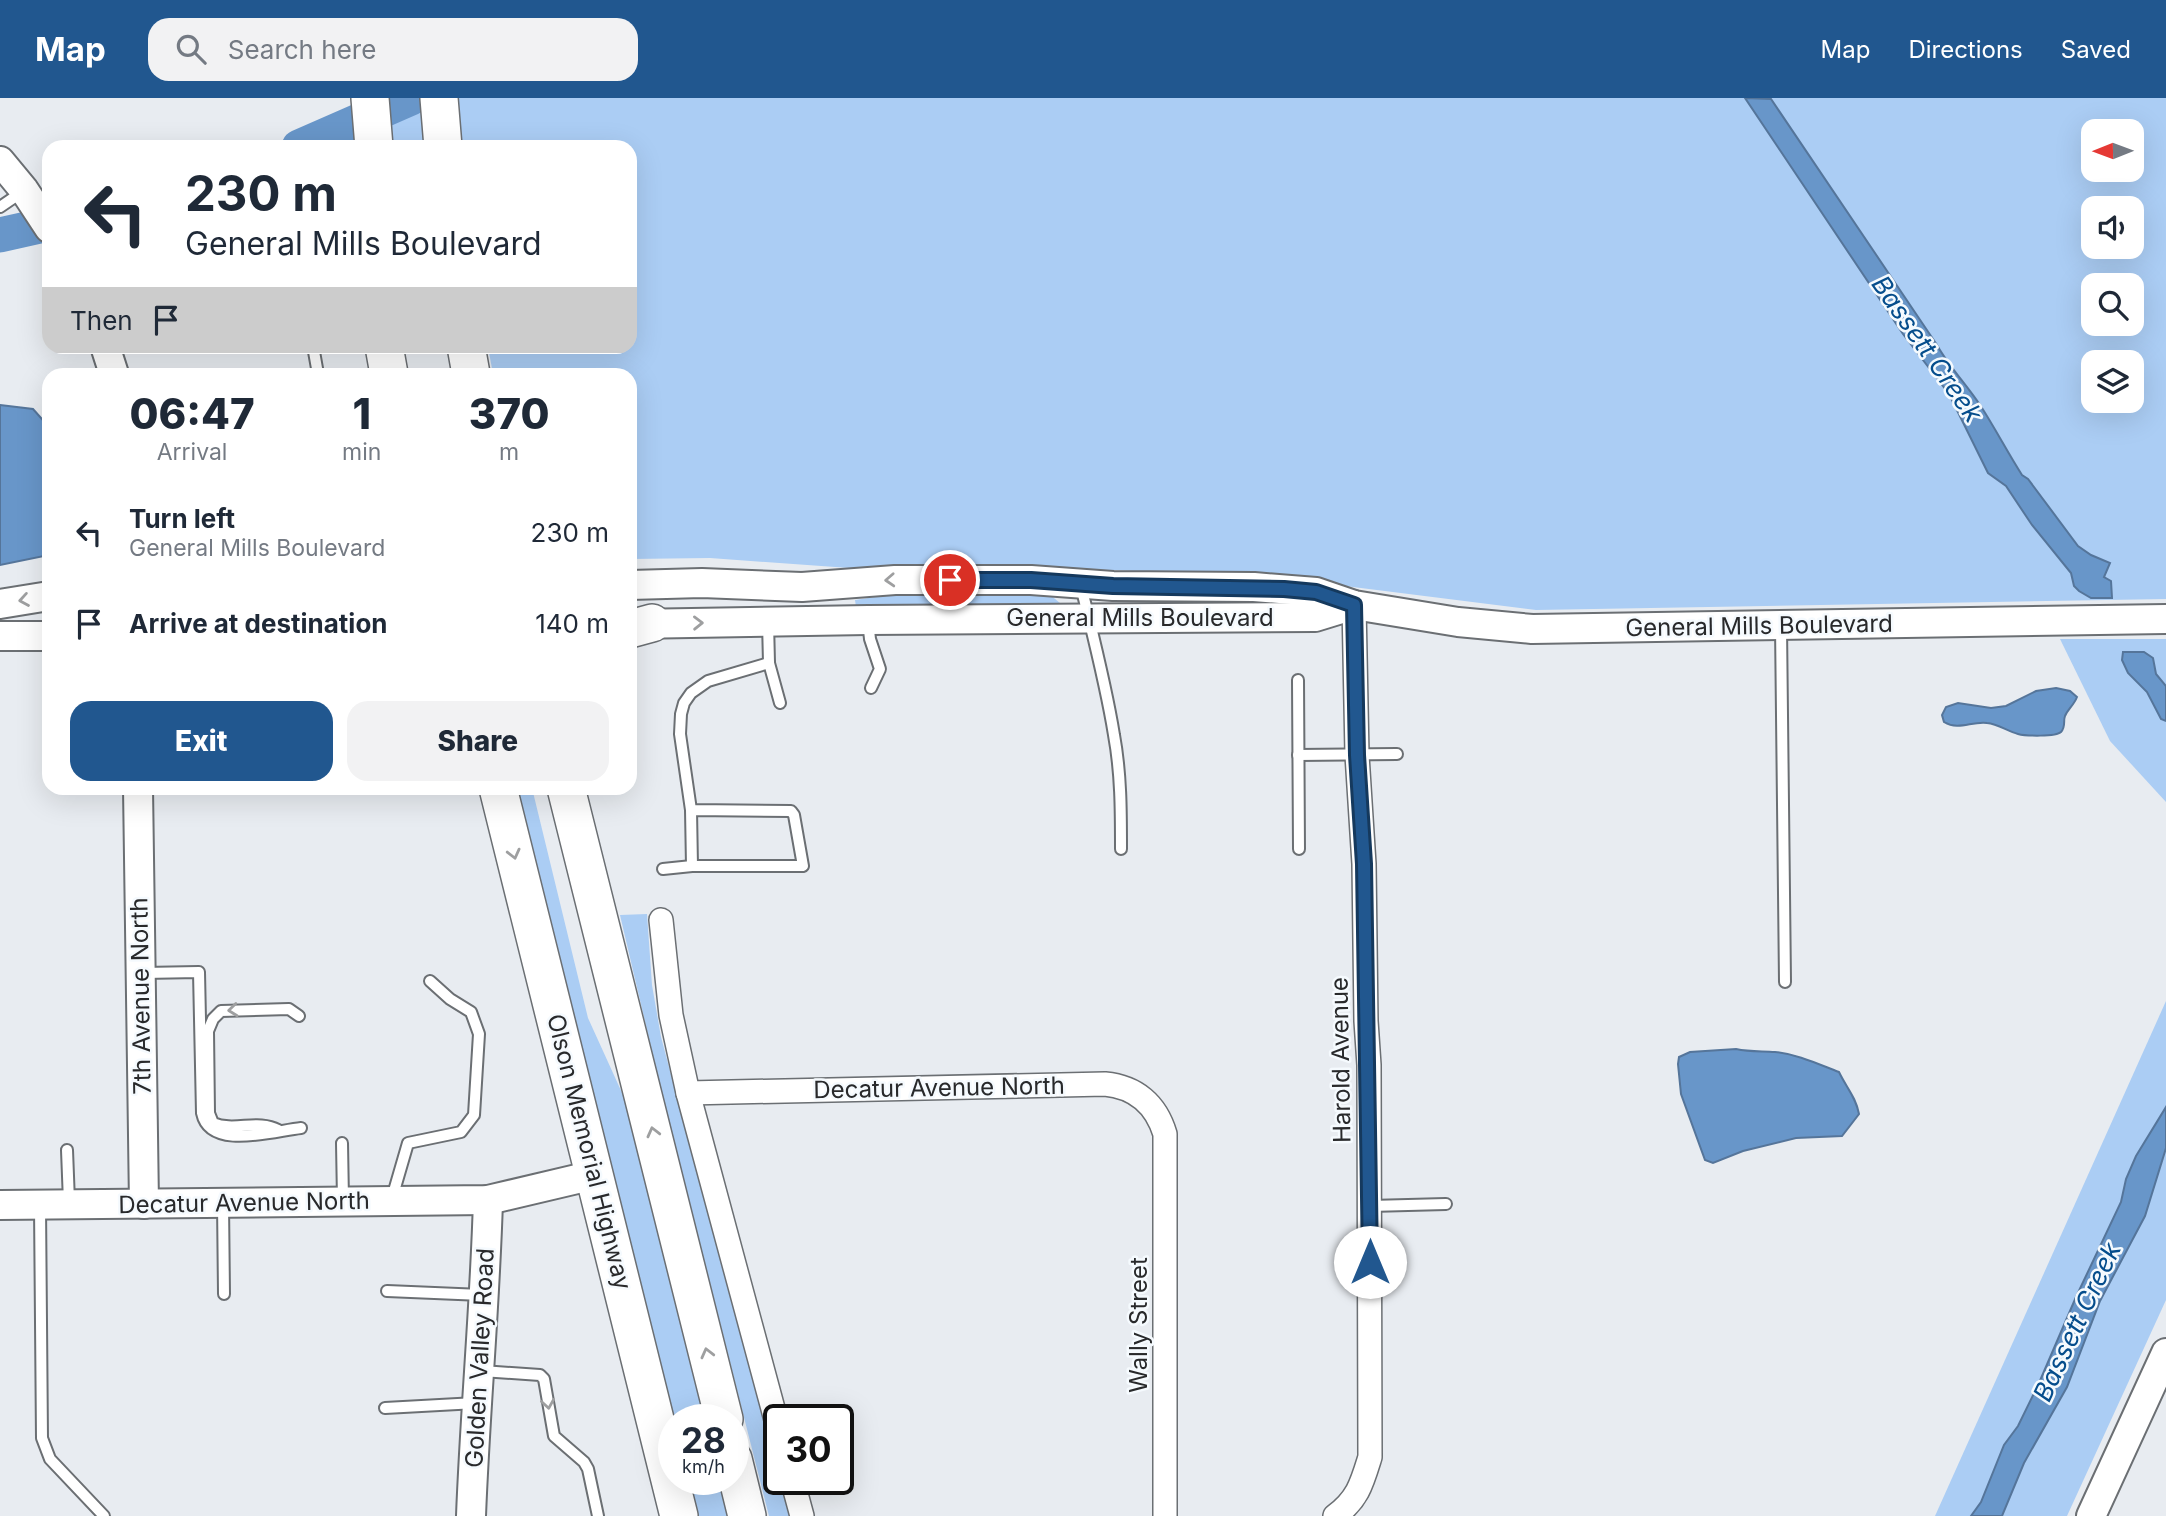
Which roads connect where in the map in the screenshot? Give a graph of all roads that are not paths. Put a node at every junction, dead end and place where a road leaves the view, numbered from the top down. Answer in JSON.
{"nodes":[{"id":1,"x":439,"y":99,"type":"edge"},
{"id":2,"x":442,"y":140,"type":"edge"},
{"id":3,"x":0,"y":161,"type":"edge"},
{"id":4,"x":25,"y":191,"type":"junction"},
{"id":5,"x":0,"y":207,"type":"edge"},
{"id":6,"x":42,"y":217,"type":"edge"},
{"id":7,"x":1080,"y":584,"type":"junction"},
{"id":8,"x":637,"y":585,"type":"edge"},
{"id":9,"x":42,"y":597,"type":"edge"},
{"id":10,"x":0,"y":604,"type":"edge"},
{"id":11,"x":1354,"y":605,"type":"junction"},
{"id":12,"x":1089,"y":618,"type":"junction"},
{"id":13,"x":2166,"y":619,"type":"edge"},
{"id":14,"x":868,"y":620,"type":"junction"},
{"id":15,"x":768,"y":622,"type":"junction"},
{"id":16,"x":637,"y":626,"type":"edge"},
{"id":17,"x":1781,"y":626,"type":"junction"},
{"id":18,"x":0,"y":636,"type":"edge"},
{"id":19,"x":42,"y":636,"type":"edge"},
{"id":20,"x":769,"y":663,"type":"junction"},
{"id":21,"x":1298,"y":680,"type":"dead end"},
{"id":22,"x":871,"y":688,"type":"dead end"},
{"id":23,"x":780,"y":703,"type":"dead end"},
{"id":24,"x":1398,"y":754,"type":"dead end"},
{"id":25,"x":1298,"y":755,"type":"junction"},
{"id":26,"x":1357,"y":755,"type":"junction"},
{"id":27,"x":138,"y":795,"type":"edge"},
{"id":28,"x":500,"y":795,"type":"edge"},
{"id":29,"x":568,"y":795,"type":"edge"},
{"id":30,"x":585,"y":795,"type":"edge"},
{"id":31,"x":691,"y":810,"type":"junction"},
{"id":32,"x":1121,"y":849,"type":"dead end"},
{"id":33,"x":1298,"y":849,"type":"dead end"},
{"id":34,"x":691,"y":866,"type":"junction"},
{"id":35,"x":663,"y":869,"type":"dead end"},
{"id":36,"x":660,"y":920,"type":"dead end"},
{"id":37,"x":609,"y":957,"type":"junction"},
{"id":38,"x":140,"y":973,"type":"junction"},
{"id":39,"x":430,"y":981,"type":"dead end"},
{"id":40,"x":1785,"y":982,"type":"dead end"},
{"id":41,"x":299,"y":1016,"type":"dead end"},
{"id":42,"x":688,"y":1093,"type":"junction"},
{"id":43,"x":300,"y":1128,"type":"dead end"},
{"id":44,"x":278,"y":1130,"type":"junction"},
{"id":45,"x":1165,"y":1134,"type":"joint"},
{"id":46,"x":342,"y":1143,"type":"dead end"},
{"id":47,"x":68,"y":1150,"type":"dead end"},
{"id":48,"x":594,"y":1175,"type":"junction"},
{"id":49,"x":488,"y":1200,"type":"junction"},
{"id":50,"x":391,"y":1201,"type":"junction"},
{"id":51,"x":343,"y":1202,"type":"junction"},
{"id":52,"x":223,"y":1203,"type":"junction"},
{"id":53,"x":144,"y":1204,"type":"junction"},
{"id":54,"x":1446,"y":1204,"type":"dead end"},
{"id":55,"x":0,"y":1205,"type":"edge"},
{"id":56,"x":40,"y":1205,"type":"junction"},
{"id":57,"x":69,"y":1205,"type":"junction"},
{"id":58,"x":1370,"y":1206,"type":"junction"},
{"id":59,"x":387,"y":1291,"type":"dead end"},
{"id":60,"x":224,"y":1294,"type":"dead end"},
{"id":61,"x":485,"y":1295,"type":"junction"},
{"id":62,"x":2166,"y":1353,"type":"edge"},
{"id":63,"x":479,"y":1371,"type":"junction"},
{"id":64,"x":476,"y":1403,"type":"junction"},
{"id":65,"x":720,"y":1404,"type":"edge"},
{"id":66,"x":772,"y":1404,"type":"edge"},
{"id":67,"x":385,"y":1408,"type":"dead end"},
{"id":68,"x":742,"y":1495,"type":"edge"},
{"id":69,"x":796,"y":1495,"type":"edge"},
{"id":70,"x":1340,"y":1513,"type":"edge"},
{"id":71,"x":104,"y":1516,"type":"edge"},
{"id":72,"x":471,"y":1516,"type":"edge"},
{"id":73,"x":598,"y":1516,"type":"edge"},
{"id":74,"x":679,"y":1516,"type":"edge"},
{"id":75,"x":747,"y":1516,"type":"edge"},
{"id":76,"x":802,"y":1516,"type":"edge"},
{"id":77,"x":1165,"y":1516,"type":"edge"},
{"id":78,"x":2091,"y":1516,"type":"edge"}],
"edges":[{"from":1,"to":2,"type":"highway"},
{"from":3,"to":4,"type":"street"},
{"from":4,"to":5,"type":"lane"},
{"from":4,"to":6,"type":"street"},
{"from":7,"to":8,"type":"street","name":"General Mills Boulevard","one_way":true},
{"from":7,"to":11,"type":"street","name":"General Mills Boulevard"},
{"from":7,"to":12,"type":"lane"},
{"from":9,"to":10,"type":"street","one_way":true},
{"from":11,"to":12,"type":"street","name":"General Mills Boulevard"},
{"from":11,"to":17,"type":"street","name":"General Mills Boulevard"},
{"from":11,"to":26,"type":"street","name":"Harold Avenue"},
{"from":12,"to":14,"type":"street","name":"General Mills Boulevard"},
{"from":12,"to":32,"type":"lane"},
{"from":13,"to":17,"type":"street","name":"General Mills Boulevard"},
{"from":14,"to":15,"type":"street","name":"General Mills Boulevard"},
{"from":14,"to":22,"type":"lane"},
{"from":16,"to":15,"type":"street","name":"General Mills Boulevard","one_way":true},
{"from":15,"to":20,"type":"lane"},
{"from":17,"to":40,"type":"lane"},
{"from":18,"to":19,"type":"street"},
{"from":20,"to":23,"type":"lane"},
{"from":20,"to":31,"type":"lane"},
{"from":21,"to":25,"type":"lane"},
{"from":24,"to":26,"type":"lane"},
{"from":25,"to":26,"type":"lane"},
{"from":25,"to":33,"type":"lane"},
{"from":26,"to":58,"type":"street","name":"Harold Avenue"},
{"from":27,"to":38,"type":"street","name":"7th Avenue North"},
{"from":28,"to":48,"type":"highway","name":"Olson Memorial Highway","one_way":true},
{"from":29,"to":37,"type":"highway"},
{"from":30,"to":37,"type":"highway"},
{"from":31,"to":34,"type":"lane"},
{"from":31,"to":34,"type":"lane"},
{"from":34,"to":35,"type":"lane"},
{"from":36,"to":42,"type":"street"},
{"from":65,"to":37,"type":"highway","one_way":true},
{"from":38,"to":44,"type":"lane"},
{"from":38,"to":53,"type":"street","name":"7th Avenue North"},
{"from":39,"to":50,"type":"lane"},
{"from":41,"to":44,"type":"lane","one_way":true},
{"from":42,"to":45,"type":"street","name":"Decatur Avenue North"},
{"from":42,"to":66,"type":"street"},
{"from":43,"to":44,"type":"lane"},
{"from":45,"to":77,"type":"street","name":"Wally Street"},
{"from":46,"to":51,"type":"lane"},
{"from":47,"to":57,"type":"lane"},
{"from":48,"to":49,"type":"street","name":"Decatur Avenue North"},
{"from":48,"to":74,"type":"highway","name":"Olson Memorial Highway"},
{"from":49,"to":50,"type":"street","name":"Decatur Avenue North"},
{"from":49,"to":61,"type":"street","name":"Golden Valley Road"},
{"from":50,"to":51,"type":"street","name":"Decatur Avenue North"},
{"from":51,"to":52,"type":"street","name":"Decatur Avenue North"},
{"from":52,"to":53,"type":"street","name":"Decatur Avenue North"},
{"from":52,"to":60,"type":"lane"},
{"from":53,"to":57,"type":"street","name":"Decatur Avenue North"},
{"from":54,"to":58,"type":"lane"},
{"from":55,"to":56,"type":"street","name":"Decatur Avenue North"},
{"from":56,"to":57,"type":"street","name":"Decatur Avenue North"},
{"from":56,"to":71,"type":"lane"},
{"from":58,"to":70,"type":"street","name":"Harold Avenue"},
{"from":59,"to":61,"type":"lane"},
{"from":61,"to":63,"type":"street","name":"Golden Valley Road"},
{"from":62,"to":78,"type":"street"},
{"from":63,"to":64,"type":"street","name":"Golden Valley Road"},
{"from":63,"to":73,"type":"lane","one_way":true},
{"from":64,"to":67,"type":"lane"},
{"from":64,"to":72,"type":"street","name":"Golden Valley Road"},
{"from":68,"to":75,"type":"highway"},
{"from":69,"to":76,"type":"street"}]}
